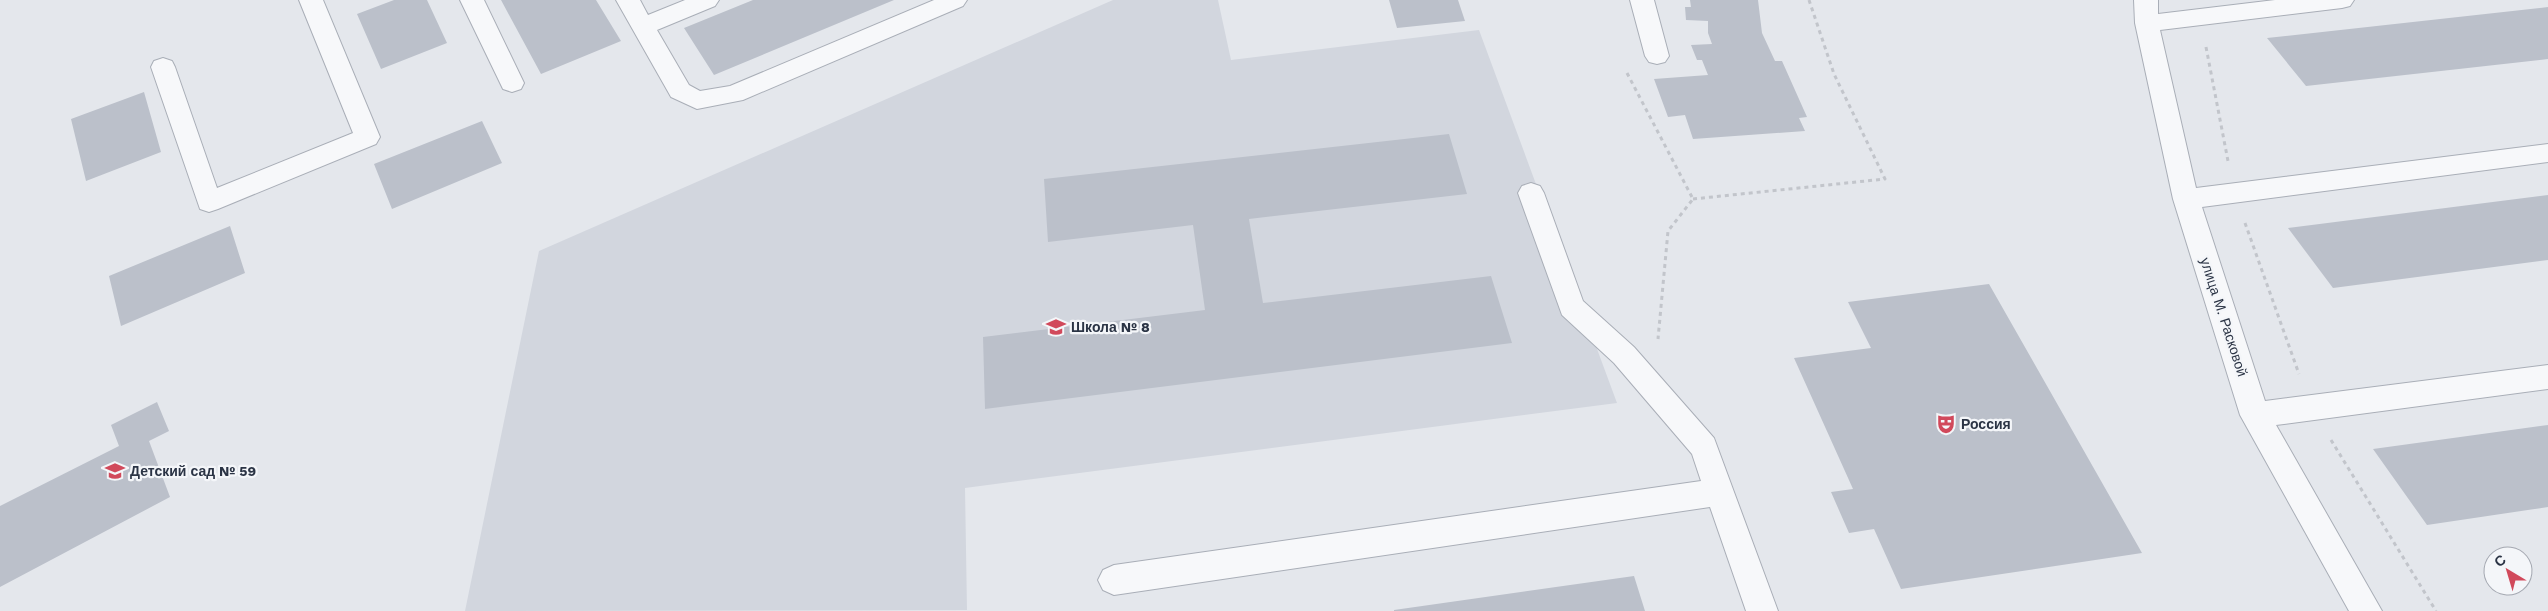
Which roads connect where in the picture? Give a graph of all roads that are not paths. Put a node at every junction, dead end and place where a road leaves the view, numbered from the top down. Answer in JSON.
{"nodes":[{"id":1,"x":311,"y":0,"type":"edge"},
{"id":2,"x":472,"y":0,"type":"edge"},
{"id":3,"x":628,"y":0,"type":"edge"},
{"id":4,"x":707,"y":0,"type":"edge"},
{"id":5,"x":955,"y":0,"type":"edge"},
{"id":6,"x":1642,"y":0,"type":"edge"},
{"id":7,"x":2342,"y":0,"type":"edge"},
{"id":8,"x":2146,"y":12,"type":"edge"},
{"id":9,"x":643,"y":26,"type":"junction"},
{"id":10,"x":1657,"y":56,"type":"road end"},
{"id":11,"x":163,"y":67,"type":"dead end"},
{"id":12,"x":512,"y":83,"type":"dead end"},
{"id":13,"x":2548,"y":153,"type":"edge"},
{"id":14,"x":1530,"y":193,"type":"dead end"},
{"id":15,"x":2186,"y":199,"type":"junction"},
{"id":16,"x":2548,"y":377,"type":"edge"},
{"id":17,"x":2255,"y":415,"type":"junction"},
{"id":18,"x":1720,"y":492,"type":"junction"},
{"id":19,"x":1114,"y":580,"type":"dead end"},
{"id":20,"x":1762,"y":611,"type":"edge"},
{"id":21,"x":2366,"y":611,"type":"edge"}],
"edges":[{"from":1,"to":11,"type":"street"},
{"from":2,"to":12,"type":"street"},
{"from":3,"to":9,"type":"street"},
{"from":4,"to":9,"type":"street"},
{"from":5,"to":9,"type":"street"},
{"from":6,"to":10,"type":"street"},
{"from":7,"to":8,"type":"street"},
{"from":8,"to":15,"type":"street","name":"улица М. Расковой"},
{"from":13,"to":15,"type":"street"},
{"from":14,"to":18,"type":"street"},
{"from":15,"to":17,"type":"street","name":"улица М. Расковой"},
{"from":16,"to":17,"type":"street"},
{"from":17,"to":21,"type":"street","name":"улица М. Расковой"},
{"from":18,"to":19,"type":"street"},
{"from":18,"to":20,"type":"street"}]}
